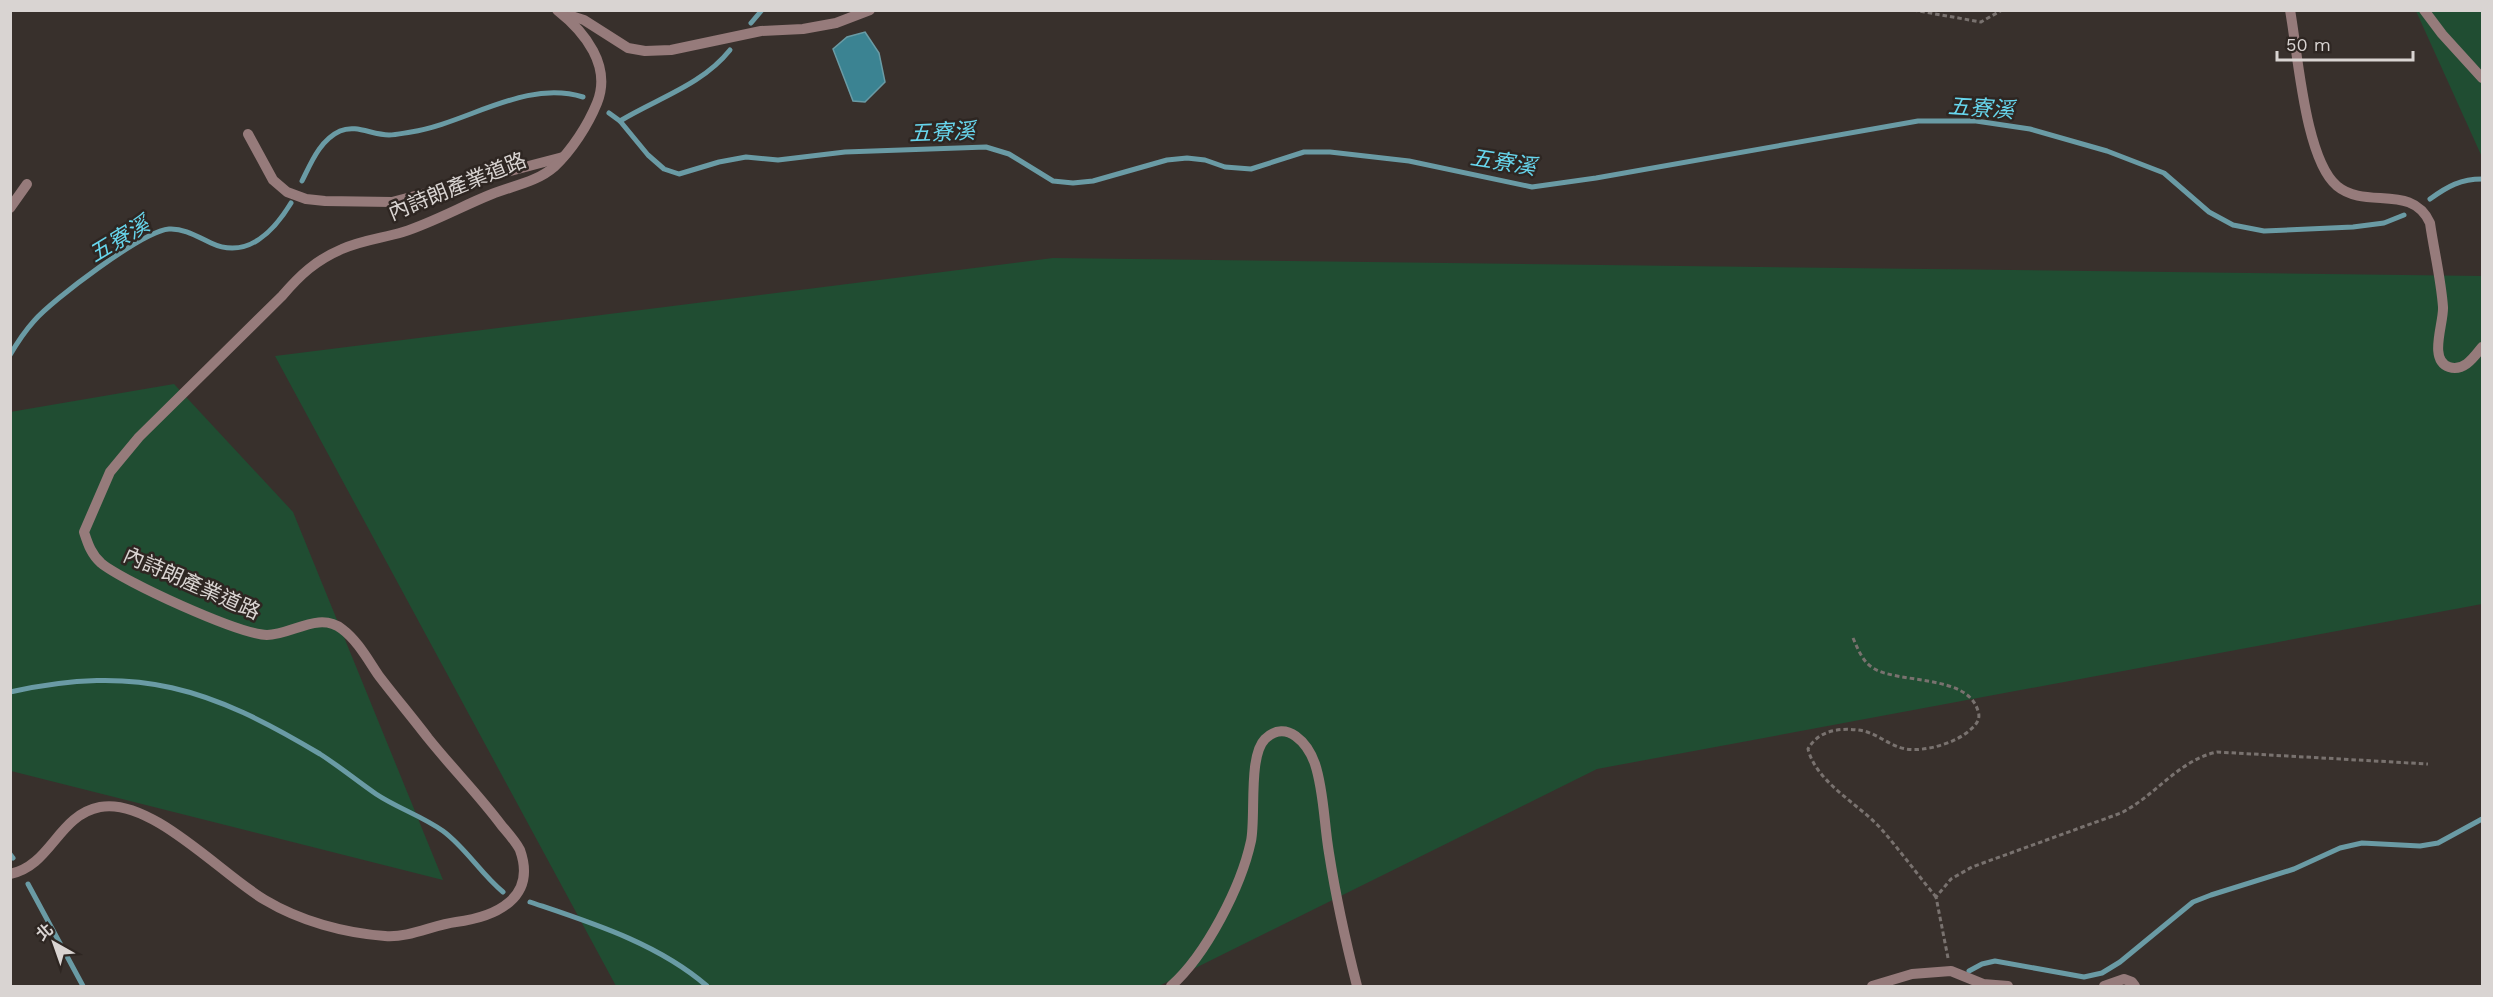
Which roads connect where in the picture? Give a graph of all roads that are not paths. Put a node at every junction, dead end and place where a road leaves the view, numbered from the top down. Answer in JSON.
{"nodes":[{"id":1,"x":870,"y":10,"type":"edge"},
{"id":2,"x":2290,"y":10,"type":"edge"},
{"id":3,"x":2424,"y":10,"type":"edge"},
{"id":4,"x":558,"y":11,"type":"edge"},
{"id":5,"x":2482,"y":78,"type":"edge"},
{"id":6,"x":248,"y":134,"type":"dead end"},
{"id":7,"x":563,"y":157,"type":"junction"},
{"id":8,"x":27,"y":184,"type":"dead end"},
{"id":9,"x":10,"y":208,"type":"edge"},
{"id":10,"x":2482,"y":347,"type":"edge"},
{"id":11,"x":10,"y":874,"type":"edge"},
{"id":12,"x":1171,"y":987,"type":"edge"},
{"id":13,"x":1357,"y":987,"type":"edge"},
{"id":14,"x":1872,"y":987,"type":"edge"},
{"id":15,"x":2008,"y":987,"type":"edge"},
{"id":16,"x":2104,"y":987,"type":"edge"},
{"id":17,"x":2135,"y":987,"type":"edge"}],
"edges":[{"from":1,"to":4,"type":"lane"},
{"from":2,"to":10,"type":"lane"},
{"from":3,"to":5,"type":"lane"},
{"from":4,"to":7,"type":"lane","name":"內詩朗產業道路"},
{"from":6,"to":7,"type":"lane"},
{"from":7,"to":11,"type":"lane","name":"內詩朗產業道路"},
{"from":8,"to":9,"type":"lane"},
{"from":12,"to":13,"type":"lane"},
{"from":14,"to":15,"type":"lane"},
{"from":16,"to":17,"type":"lane"}]}
